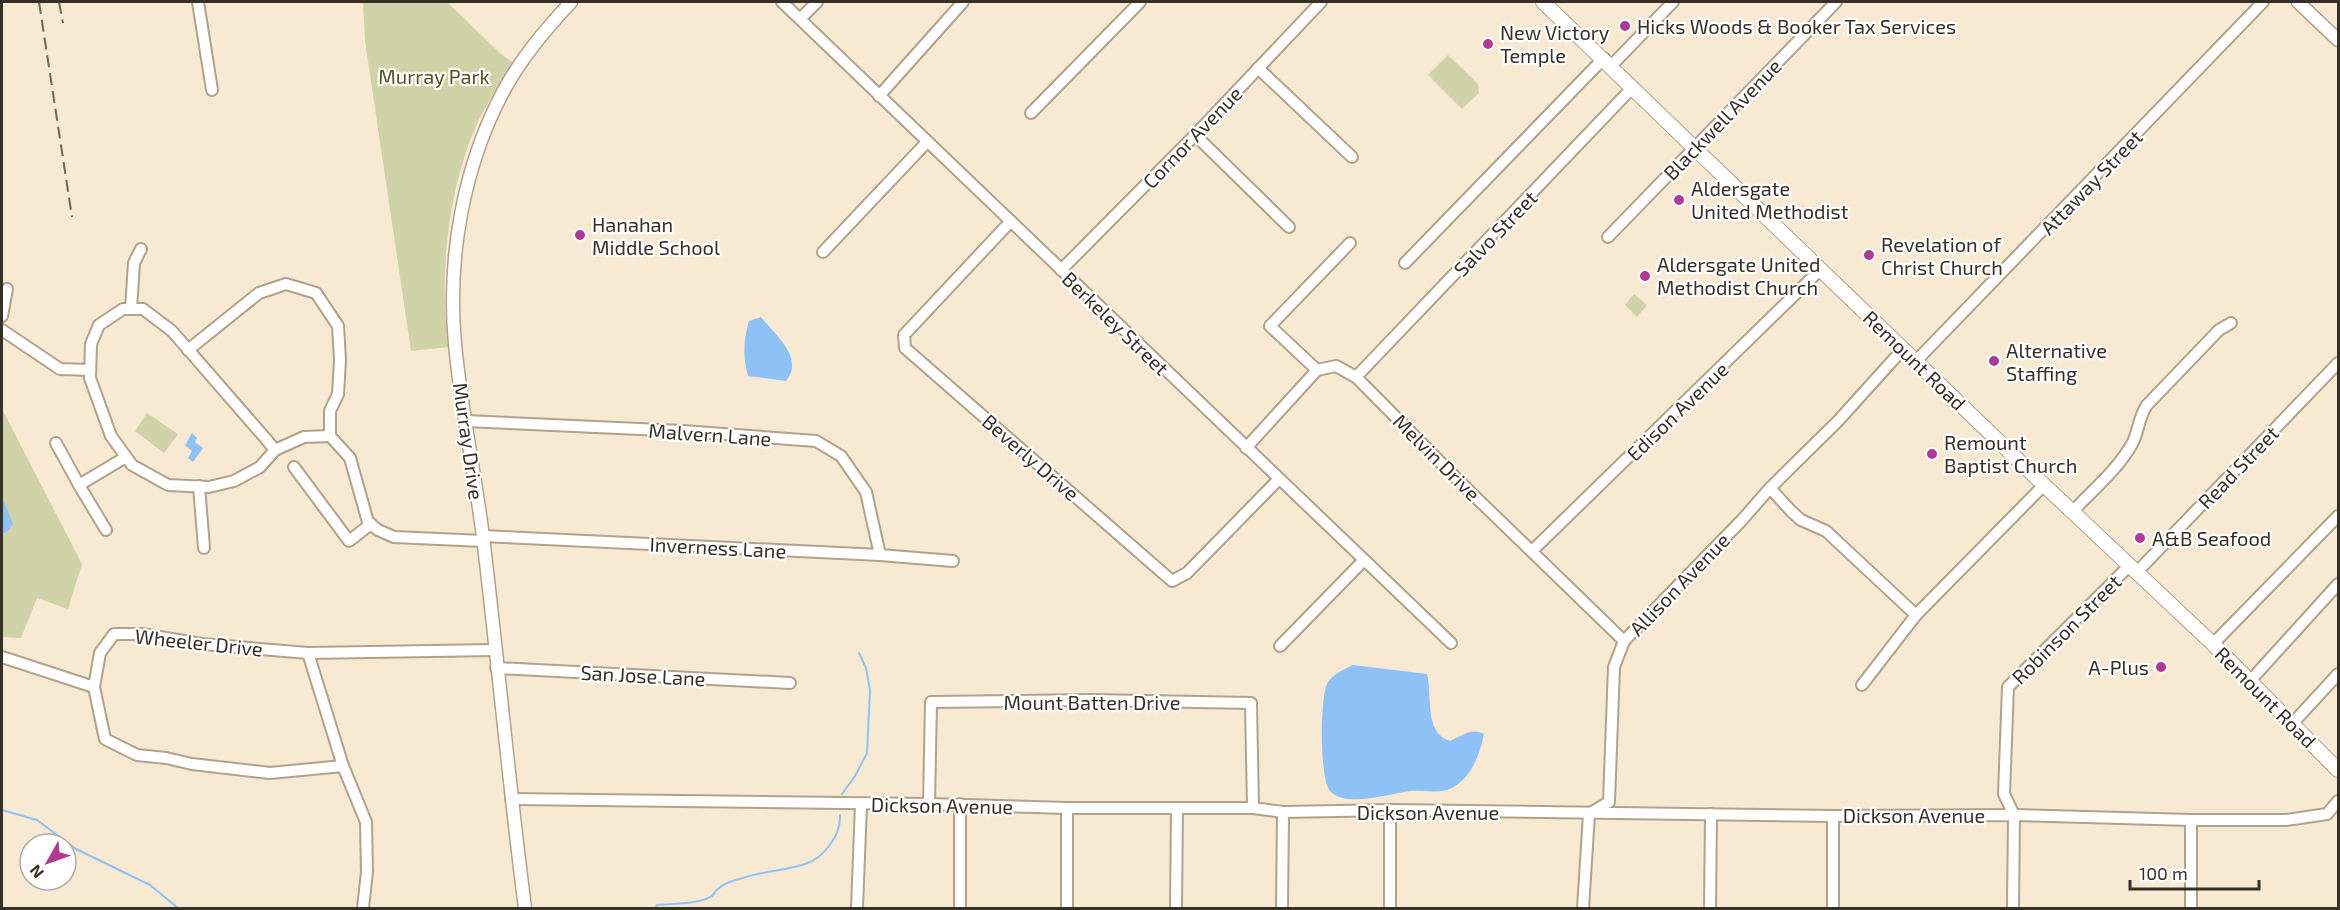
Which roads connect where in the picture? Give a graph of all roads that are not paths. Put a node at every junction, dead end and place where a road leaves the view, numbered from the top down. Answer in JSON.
{"nodes":[{"id":1,"x":198,"y":2,"type":"edge"},
{"id":2,"x":572,"y":2,"type":"edge"},
{"id":3,"x":782,"y":2,"type":"edge"},
{"id":4,"x":817,"y":2,"type":"edge"},
{"id":5,"x":963,"y":2,"type":"edge"},
{"id":6,"x":1140,"y":2,"type":"edge"},
{"id":7,"x":1321,"y":2,"type":"edge"},
{"id":8,"x":1543,"y":2,"type":"edge"},
{"id":9,"x":1673,"y":2,"type":"edge"},
{"id":10,"x":1836,"y":2,"type":"edge"},
{"id":11,"x":2263,"y":2,"type":"edge"},
{"id":12,"x":2298,"y":2,"type":"edge"},
{"id":13,"x":801,"y":18,"type":"junction"},
{"id":14,"x":2338,"y":40,"type":"edge"},
{"id":15,"x":1608,"y":62,"type":"junction"},
{"id":16,"x":1258,"y":68,"type":"junction"},
{"id":17,"x":1633,"y":87,"type":"junction"},
{"id":18,"x":212,"y":90,"type":"dead end"},
{"id":19,"x":879,"y":96,"type":"junction"},
{"id":20,"x":1031,"y":113,"type":"dead end"},
{"id":21,"x":1195,"y":135,"type":"junction"},
{"id":22,"x":927,"y":142,"type":"junction"},
{"id":23,"x":1695,"y":147,"type":"junction"},
{"id":24,"x":1352,"y":157,"type":"dead end"},
{"id":25,"x":1011,"y":221,"type":"junction"},
{"id":26,"x":1289,"y":227,"type":"dead end"},
{"id":27,"x":1608,"y":237,"type":"dead end"},
{"id":28,"x":1350,"y":243,"type":"dead end"},
{"id":29,"x":141,"y":249,"type":"dead end"},
{"id":30,"x":823,"y":252,"type":"dead end"},
{"id":31,"x":1405,"y":263,"type":"dead end"},
{"id":32,"x":1821,"y":269,"type":"junction"},
{"id":33,"x":1061,"y":270,"type":"junction"},
{"id":34,"x":7,"y":289,"type":"dead end"},
{"id":35,"x":131,"y":309,"type":"junction"},
{"id":36,"x":2,"y":316,"type":"edge"},
{"id":37,"x":2231,"y":323,"type":"dead end"},
{"id":38,"x":2,"y":330,"type":"edge"},
{"id":39,"x":1903,"y":349,"type":"junction"},
{"id":40,"x":188,"y":350,"type":"junction"},
{"id":41,"x":1916,"y":361,"type":"junction"},
{"id":42,"x":2338,"y":363,"type":"edge"},
{"id":43,"x":90,"y":370,"type":"junction"},
{"id":44,"x":1317,"y":370,"type":"junction"},
{"id":45,"x":1356,"y":377,"type":"junction"},
{"id":46,"x":466,"y":421,"type":"junction"},
{"id":47,"x":330,"y":436,"type":"junction"},
{"id":48,"x":56,"y":443,"type":"dead end"},
{"id":49,"x":1245,"y":448,"type":"junction"},
{"id":50,"x":275,"y":450,"type":"junction"},
{"id":51,"x":126,"y":457,"type":"junction"},
{"id":52,"x":294,"y":467,"type":"dead end"},
{"id":53,"x":1278,"y":480,"type":"junction"},
{"id":54,"x":2044,"y":484,"type":"junction"},
{"id":55,"x":79,"y":485,"type":"junction"},
{"id":56,"x":199,"y":486,"type":"junction"},
{"id":57,"x":1770,"y":488,"type":"junction"},
{"id":58,"x":2073,"y":511,"type":"junction"},
{"id":59,"x":2338,"y":516,"type":"edge"},
{"id":60,"x":371,"y":524,"type":"junction"},
{"id":61,"x":106,"y":530,"type":"dead end"},
{"id":62,"x":483,"y":538,"type":"junction"},
{"id":63,"x":204,"y":548,"type":"dead end"},
{"id":64,"x":1532,"y":551,"type":"junction"},
{"id":65,"x":880,"y":555,"type":"junction"},
{"id":66,"x":1365,"y":560,"type":"junction"},
{"id":67,"x":953,"y":561,"type":"dead end"},
{"id":68,"x":2134,"y":568,"type":"junction"},
{"id":69,"x":2338,"y":584,"type":"edge"},
{"id":70,"x":1916,"y":615,"type":"junction"},
{"id":71,"x":1624,"y":641,"type":"junction"},
{"id":72,"x":1450,"y":643,"type":"dead end"},
{"id":73,"x":2213,"y":644,"type":"junction"},
{"id":74,"x":1280,"y":646,"type":"dead end"},
{"id":75,"x":494,"y":650,"type":"junction"},
{"id":76,"x":308,"y":653,"type":"junction"},
{"id":77,"x":2,"y":657,"type":"edge"},
{"id":78,"x":496,"y":668,"type":"junction"},
{"id":79,"x":2338,"y":674,"type":"edge"},
{"id":80,"x":2250,"y":681,"type":"junction"},
{"id":81,"x":790,"y":683,"type":"dead end"},
{"id":82,"x":1862,"y":685,"type":"dead end"},
{"id":83,"x":94,"y":687,"type":"junction"},
{"id":84,"x":2292,"y":724,"type":"junction"},
{"id":85,"x":343,"y":766,"type":"junction"},
{"id":86,"x":2338,"y":770,"type":"edge"},
{"id":87,"x":511,"y":800,"type":"junction"},
{"id":88,"x":2338,"y":801,"type":"edge"},
{"id":89,"x":861,"y":804,"type":"junction"},
{"id":90,"x":929,"y":804,"type":"junction"},
{"id":91,"x":960,"y":804,"type":"junction"},
{"id":92,"x":1066,"y":807,"type":"junction"},
{"id":93,"x":1177,"y":808,"type":"junction"},
{"id":94,"x":1253,"y":808,"type":"junction"},
{"id":95,"x":1389,"y":810,"type":"junction"},
{"id":96,"x":1283,"y":812,"type":"junction"},
{"id":97,"x":1589,"y":814,"type":"junction"},
{"id":98,"x":1711,"y":814,"type":"junction"},
{"id":99,"x":2013,"y":815,"type":"junction"},
{"id":100,"x":1833,"y":816,"type":"junction"},
{"id":101,"x":2333,"y":816,"type":"edge"},
{"id":102,"x":2191,"y":820,"type":"junction"},
{"id":103,"x":363,"y":909,"type":"edge"},
{"id":104,"x":525,"y":909,"type":"edge"},
{"id":105,"x":857,"y":909,"type":"edge"},
{"id":106,"x":960,"y":909,"type":"edge"},
{"id":107,"x":1067,"y":909,"type":"edge"},
{"id":108,"x":1176,"y":909,"type":"edge"},
{"id":109,"x":1282,"y":909,"type":"edge"},
{"id":110,"x":1390,"y":909,"type":"edge"},
{"id":111,"x":1583,"y":909,"type":"edge"},
{"id":112,"x":1710,"y":909,"type":"edge"},
{"id":113,"x":1833,"y":909,"type":"edge"},
{"id":114,"x":2013,"y":909,"type":"edge"},
{"id":115,"x":2191,"y":909,"type":"edge"}],
"edges":[{"from":1,"to":18,"type":"street"},
{"from":2,"to":46,"type":"street","name":"Murray Drive"},
{"from":3,"to":13,"type":"street","name":"Berkeley Street"},
{"from":4,"to":13,"type":"street"},
{"from":5,"to":19,"type":"street"},
{"from":6,"to":20,"type":"street"},
{"from":7,"to":16,"type":"street","name":"Cornor Avenue"},
{"from":8,"to":15,"type":"main road","name":"Remount Road"},
{"from":9,"to":15,"type":"street"},
{"from":10,"to":23,"type":"street","name":"Blackwell Avenue"},
{"from":11,"to":41,"type":"street","name":"Attaway Street"},
{"from":12,"to":14,"type":"street"},
{"from":13,"to":19,"type":"street","name":"Berkeley Street"},
{"from":15,"to":17,"type":"main road","name":"Remount Road"},
{"from":15,"to":31,"type":"street"},
{"from":16,"to":21,"type":"street","name":"Cornor Avenue"},
{"from":16,"to":24,"type":"street"},
{"from":17,"to":23,"type":"main road","name":"Remount Road"},
{"from":17,"to":45,"type":"street","name":"Salvo Street"},
{"from":19,"to":22,"type":"street","name":"Berkeley Street"},
{"from":21,"to":26,"type":"street"},
{"from":21,"to":33,"type":"street","name":"Cornor Avenue"},
{"from":22,"to":25,"type":"street","name":"Berkeley Street"},
{"from":22,"to":30,"type":"street"},
{"from":23,"to":27,"type":"street","name":"Blackwell Avenue"},
{"from":23,"to":32,"type":"main road","name":"Remount Road"},
{"from":25,"to":33,"type":"street","name":"Berkeley Street"},
{"from":25,"to":53,"type":"street","name":"Beverly Drive"},
{"from":28,"to":44,"type":"street"},
{"from":29,"to":35,"type":"street"},
{"from":32,"to":39,"type":"main road","name":"Remount Road"},
{"from":32,"to":64,"type":"street","name":"Edison Avenue"},
{"from":33,"to":49,"type":"street","name":"Berkeley Street"},
{"from":34,"to":36,"type":"street"},
{"from":35,"to":40,"type":"street"},
{"from":35,"to":43,"type":"street"},
{"from":37,"to":58,"type":"street"},
{"from":38,"to":43,"type":"street"},
{"from":39,"to":41,"type":"main road","name":"Remount Road"},
{"from":39,"to":57,"type":"street","name":"Allison Avenue"},
{"from":40,"to":47,"type":"street"},
{"from":40,"to":50,"type":"street"},
{"from":41,"to":54,"type":"main road","name":"Remount Road"},
{"from":42,"to":68,"type":"street","name":"Read Street"},
{"from":43,"to":51,"type":"street"},
{"from":44,"to":45,"type":"street","name":"Melvin Drive"},
{"from":44,"to":49,"type":"street"},
{"from":45,"to":64,"type":"street","name":"Melvin Drive"},
{"from":46,"to":62,"type":"street","name":"Murray Drive"},
{"from":46,"to":65,"type":"street","name":"Malvern Lane"},
{"from":47,"to":50,"type":"street"},
{"from":47,"to":60,"type":"street"},
{"from":48,"to":55,"type":"street"},
{"from":49,"to":53,"type":"street","name":"Berkeley Street"},
{"from":50,"to":56,"type":"street"},
{"from":51,"to":55,"type":"street"},
{"from":51,"to":56,"type":"street"},
{"from":52,"to":60,"type":"street"},
{"from":53,"to":66,"type":"street","name":"Berkeley Street"},
{"from":54,"to":58,"type":"main road","name":"Remount Road"},
{"from":54,"to":70,"type":"street"},
{"from":55,"to":61,"type":"street"},
{"from":56,"to":63,"type":"street"},
{"from":57,"to":70,"type":"street"},
{"from":57,"to":71,"type":"street","name":"Allison Avenue"},
{"from":58,"to":68,"type":"main road","name":"Remount Road"},
{"from":59,"to":73,"type":"street"},
{"from":60,"to":62,"type":"street","name":"Inverness Lane"},
{"from":62,"to":65,"type":"street","name":"Inverness Lane"},
{"from":62,"to":75,"type":"street","name":"Murray Drive"},
{"from":64,"to":71,"type":"street","name":"Melvin Drive"},
{"from":65,"to":67,"type":"street","name":"Inverness Lane"},
{"from":66,"to":72,"type":"street","name":"Berkeley Street"},
{"from":66,"to":74,"type":"street"},
{"from":68,"to":73,"type":"main road","name":"Remount Road"},
{"from":68,"to":99,"type":"street","name":"Robinson Street"},
{"from":69,"to":80,"type":"street"},
{"from":70,"to":82,"type":"street"},
{"from":71,"to":97,"type":"street","name":"Allison Avenue"},
{"from":73,"to":80,"type":"main road","name":"Remount Road"},
{"from":75,"to":76,"type":"street","name":"Wheeler Drive"},
{"from":75,"to":78,"type":"street","name":"Murray Drive"},
{"from":76,"to":83,"type":"street","name":"Wheeler Drive"},
{"from":76,"to":85,"type":"street"},
{"from":77,"to":83,"type":"street"},
{"from":78,"to":81,"type":"street","name":"San Jose Lane"},
{"from":78,"to":87,"type":"street","name":"Murray Drive"},
{"from":79,"to":84,"type":"street"},
{"from":80,"to":84,"type":"main road","name":"Remount Road"},
{"from":83,"to":85,"type":"street","name":"Wheeler Drive"},
{"from":84,"to":86,"type":"main road","name":"Remount Road"},
{"from":85,"to":103,"type":"street"},
{"from":87,"to":89,"type":"street","name":"Dickson Avenue"},
{"from":87,"to":104,"type":"street","name":"Murray Drive"},
{"from":88,"to":101,"type":"street","name":"Dickson Avenue"},
{"from":89,"to":90,"type":"street","name":"Dickson Avenue"},
{"from":89,"to":105,"type":"street"},
{"from":90,"to":91,"type":"street","name":"Dickson Avenue"},
{"from":90,"to":94,"type":"street","name":"Mount Batten Drive"},
{"from":91,"to":92,"type":"street","name":"Dickson Avenue"},
{"from":91,"to":106,"type":"street"},
{"from":92,"to":93,"type":"street","name":"Dickson Avenue"},
{"from":92,"to":107,"type":"street"},
{"from":93,"to":94,"type":"street","name":"Dickson Avenue"},
{"from":93,"to":108,"type":"street"},
{"from":94,"to":96,"type":"street","name":"Dickson Avenue"},
{"from":95,"to":96,"type":"street","name":"Dickson Avenue"},
{"from":95,"to":97,"type":"street","name":"Dickson Avenue"},
{"from":95,"to":110,"type":"street"},
{"from":96,"to":109,"type":"street"},
{"from":97,"to":98,"type":"street","name":"Dickson Avenue"},
{"from":97,"to":111,"type":"street"},
{"from":98,"to":100,"type":"street","name":"Dickson Avenue"},
{"from":98,"to":112,"type":"street"},
{"from":99,"to":100,"type":"street","name":"Dickson Avenue"},
{"from":99,"to":102,"type":"street","name":"Dickson Avenue"},
{"from":99,"to":114,"type":"street","name":"Robinson Street"},
{"from":100,"to":113,"type":"street"},
{"from":101,"to":102,"type":"street","name":"Dickson Avenue"},
{"from":102,"to":115,"type":"street"}]}
